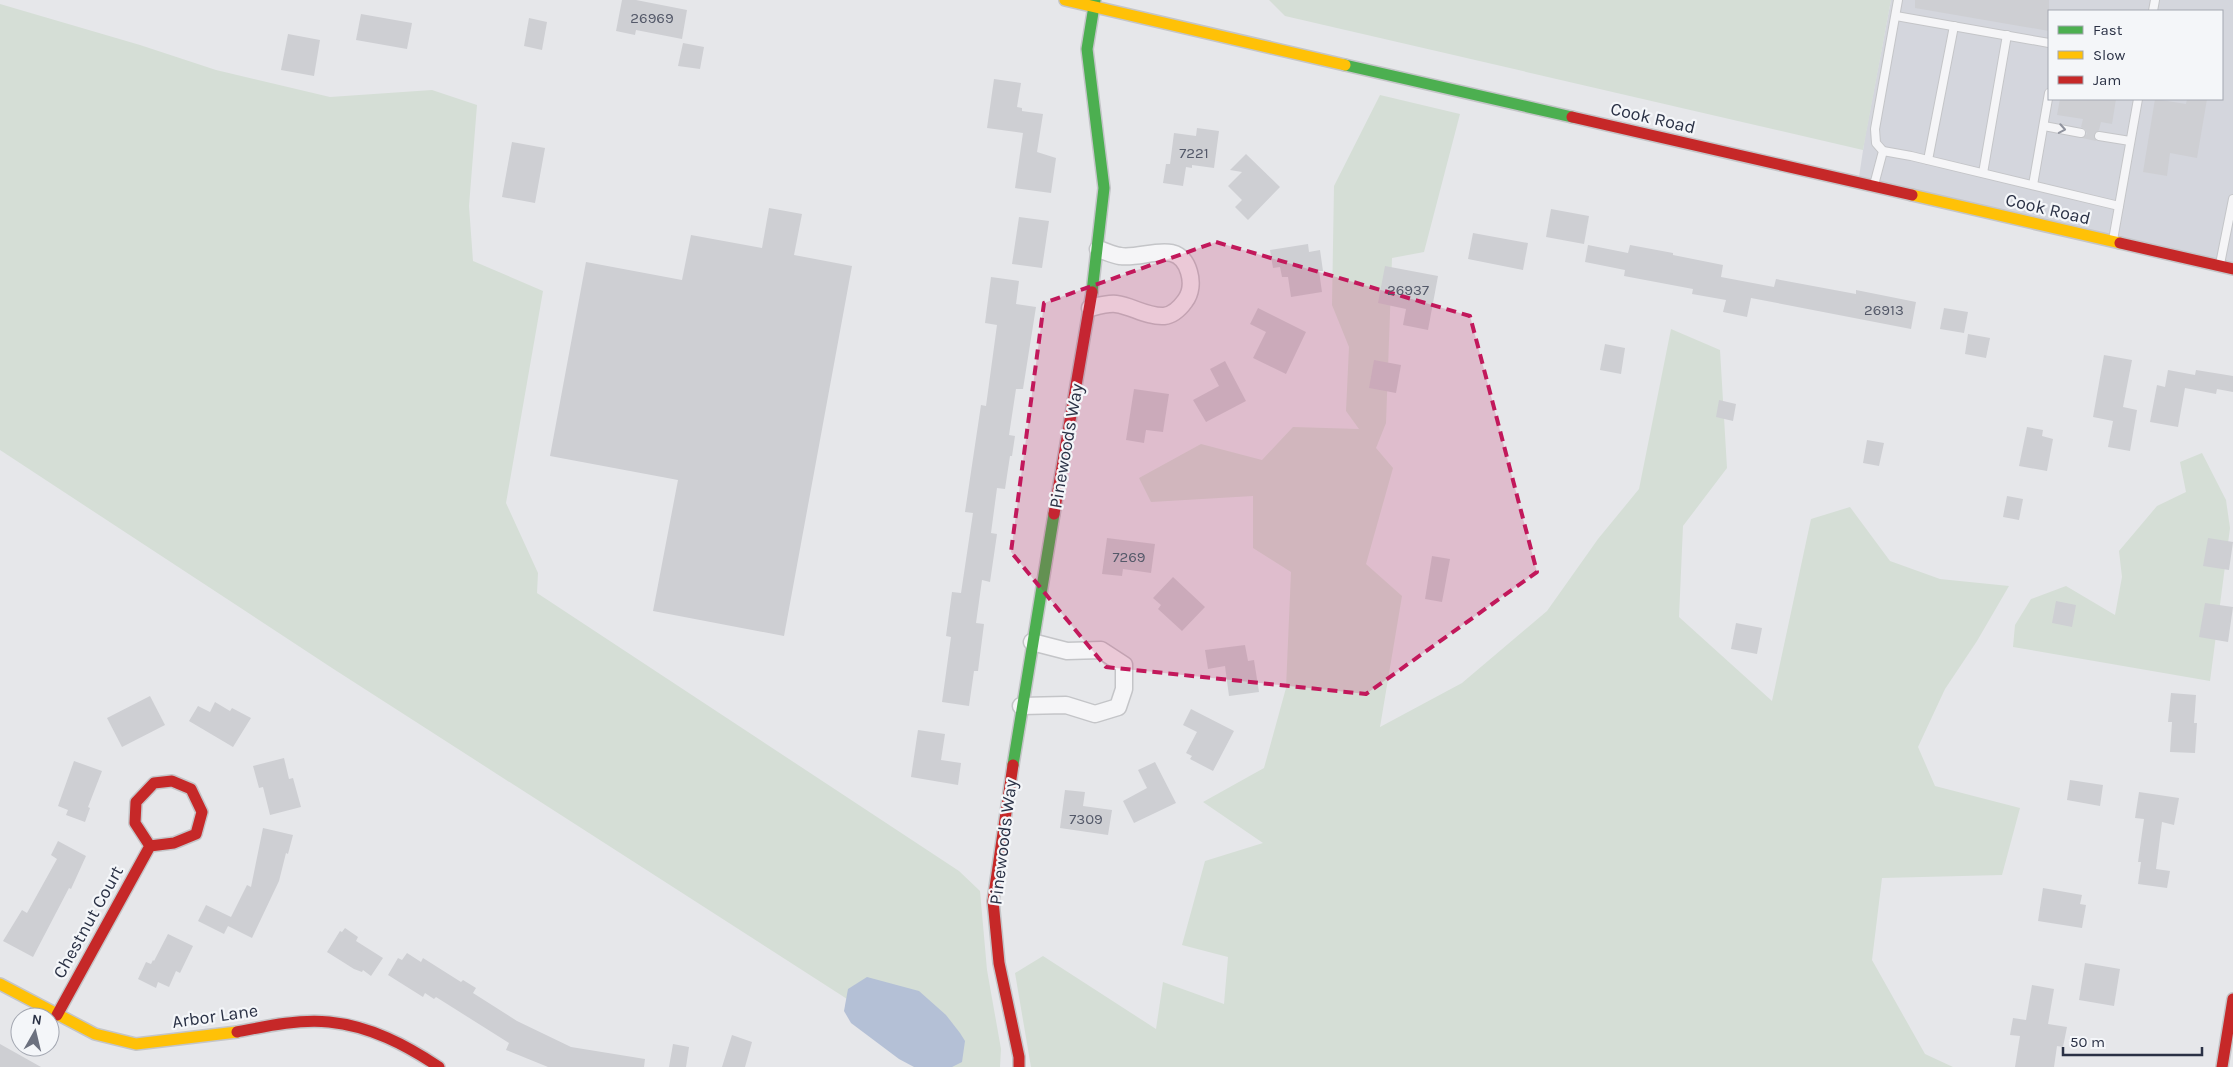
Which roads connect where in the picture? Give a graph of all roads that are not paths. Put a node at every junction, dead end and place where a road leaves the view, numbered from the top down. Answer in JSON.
{"nodes":[{"id":1,"x":1065,"y":0,"type":"edge"},
{"id":2,"x":1898,"y":0,"type":"edge"},
{"id":3,"x":1094,"y":3,"type":"edge"},
{"id":4,"x":1896,"y":16,"type":"junction"},
{"id":5,"x":1954,"y":26,"type":"junction"},
{"id":6,"x":2007,"y":35,"type":"junction"},
{"id":7,"x":2048,"y":43,"type":"edge"},
{"id":8,"x":2048,"y":100,"type":"edge"},
{"id":9,"x":2138,"y":100,"type":"edge"},
{"id":10,"x":2044,"y":126,"type":"junction"},
{"id":11,"x":2081,"y":133,"type":"dead end"},
{"id":12,"x":2099,"y":136,"type":"dead end"},
{"id":13,"x":2130,"y":141,"type":"junction"},
{"id":14,"x":1882,"y":151,"type":"junction"},
{"id":15,"x":1928,"y":160,"type":"junction"},
{"id":16,"x":1983,"y":173,"type":"junction"},
{"id":17,"x":1873,"y":186,"type":"junction"},
{"id":18,"x":2033,"y":186,"type":"junction"},
{"id":19,"x":2233,"y":198,"type":"edge"},
{"id":20,"x":2119,"y":206,"type":"junction"},
{"id":21,"x":2113,"y":242,"type":"junction"},
{"id":22,"x":1098,"y":249,"type":"junction"},
{"id":23,"x":2220,"y":266,"type":"junction"},
{"id":24,"x":2233,"y":269,"type":"edge"},
{"id":25,"x":1090,"y":308,"type":"junction"},
{"id":26,"x":1032,"y":642,"type":"junction"},
{"id":27,"x":1021,"y":706,"type":"junction"},
{"id":28,"x":150,"y":846,"type":"junction"},
{"id":29,"x":0,"y":984,"type":"edge"},
{"id":30,"x":2233,"y":999,"type":"edge"},
{"id":31,"x":42,"y":1007,"type":"edge"},
{"id":32,"x":60,"y":1010,"type":"edge"},
{"id":33,"x":60,"y":1016,"type":"edge"},
{"id":34,"x":439,"y":1067,"type":"edge"},
{"id":35,"x":1019,"y":1067,"type":"edge"},
{"id":36,"x":2222,"y":1067,"type":"edge"}],
"edges":[{"from":1,"to":3,"type":"street","name":"Cook Road"},
{"from":2,"to":4,"type":"lane"},
{"from":3,"to":17,"type":"street","name":"Cook Road"},
{"from":3,"to":22,"type":"street","name":"Pinewoods Way"},
{"from":4,"to":5,"type":"lane"},
{"from":4,"to":14,"type":"lane"},
{"from":5,"to":6,"type":"lane"},
{"from":5,"to":15,"type":"lane"},
{"from":6,"to":7,"type":"lane"},
{"from":6,"to":16,"type":"lane"},
{"from":8,"to":10,"type":"lane"},
{"from":9,"to":13,"type":"lane"},
{"from":10,"to":11,"type":"lane","one_way":true},
{"from":10,"to":18,"type":"lane"},
{"from":12,"to":13,"type":"lane"},
{"from":13,"to":20,"type":"lane"},
{"from":14,"to":15,"type":"lane"},
{"from":14,"to":17,"type":"lane"},
{"from":15,"to":16,"type":"lane"},
{"from":16,"to":18,"type":"lane"},
{"from":17,"to":21,"type":"street","name":"Cook Road"},
{"from":18,"to":20,"type":"lane"},
{"from":19,"to":23,"type":"lane"},
{"from":20,"to":21,"type":"lane"},
{"from":21,"to":23,"type":"street","name":"Cook Road"},
{"from":22,"to":25,"type":"street","name":"Pinewoods Way"},
{"from":22,"to":25,"type":"street"},
{"from":23,"to":24,"type":"street","name":"Cook Road"},
{"from":25,"to":26,"type":"street","name":"Pinewoods Way"},
{"from":26,"to":27,"type":"street","name":"Pinewoods Way"},
{"from":26,"to":27,"type":"street"},
{"from":27,"to":35,"type":"street","name":"Pinewoods Way"},
{"from":28,"to":28,"type":"street"},
{"from":28,"to":32,"type":"street","name":"Chestnut Court"},
{"from":29,"to":31,"type":"street","name":"Arbor Lane"},
{"from":30,"to":36,"type":"street"},
{"from":33,"to":34,"type":"street","name":"Arbor Lane"}]}
